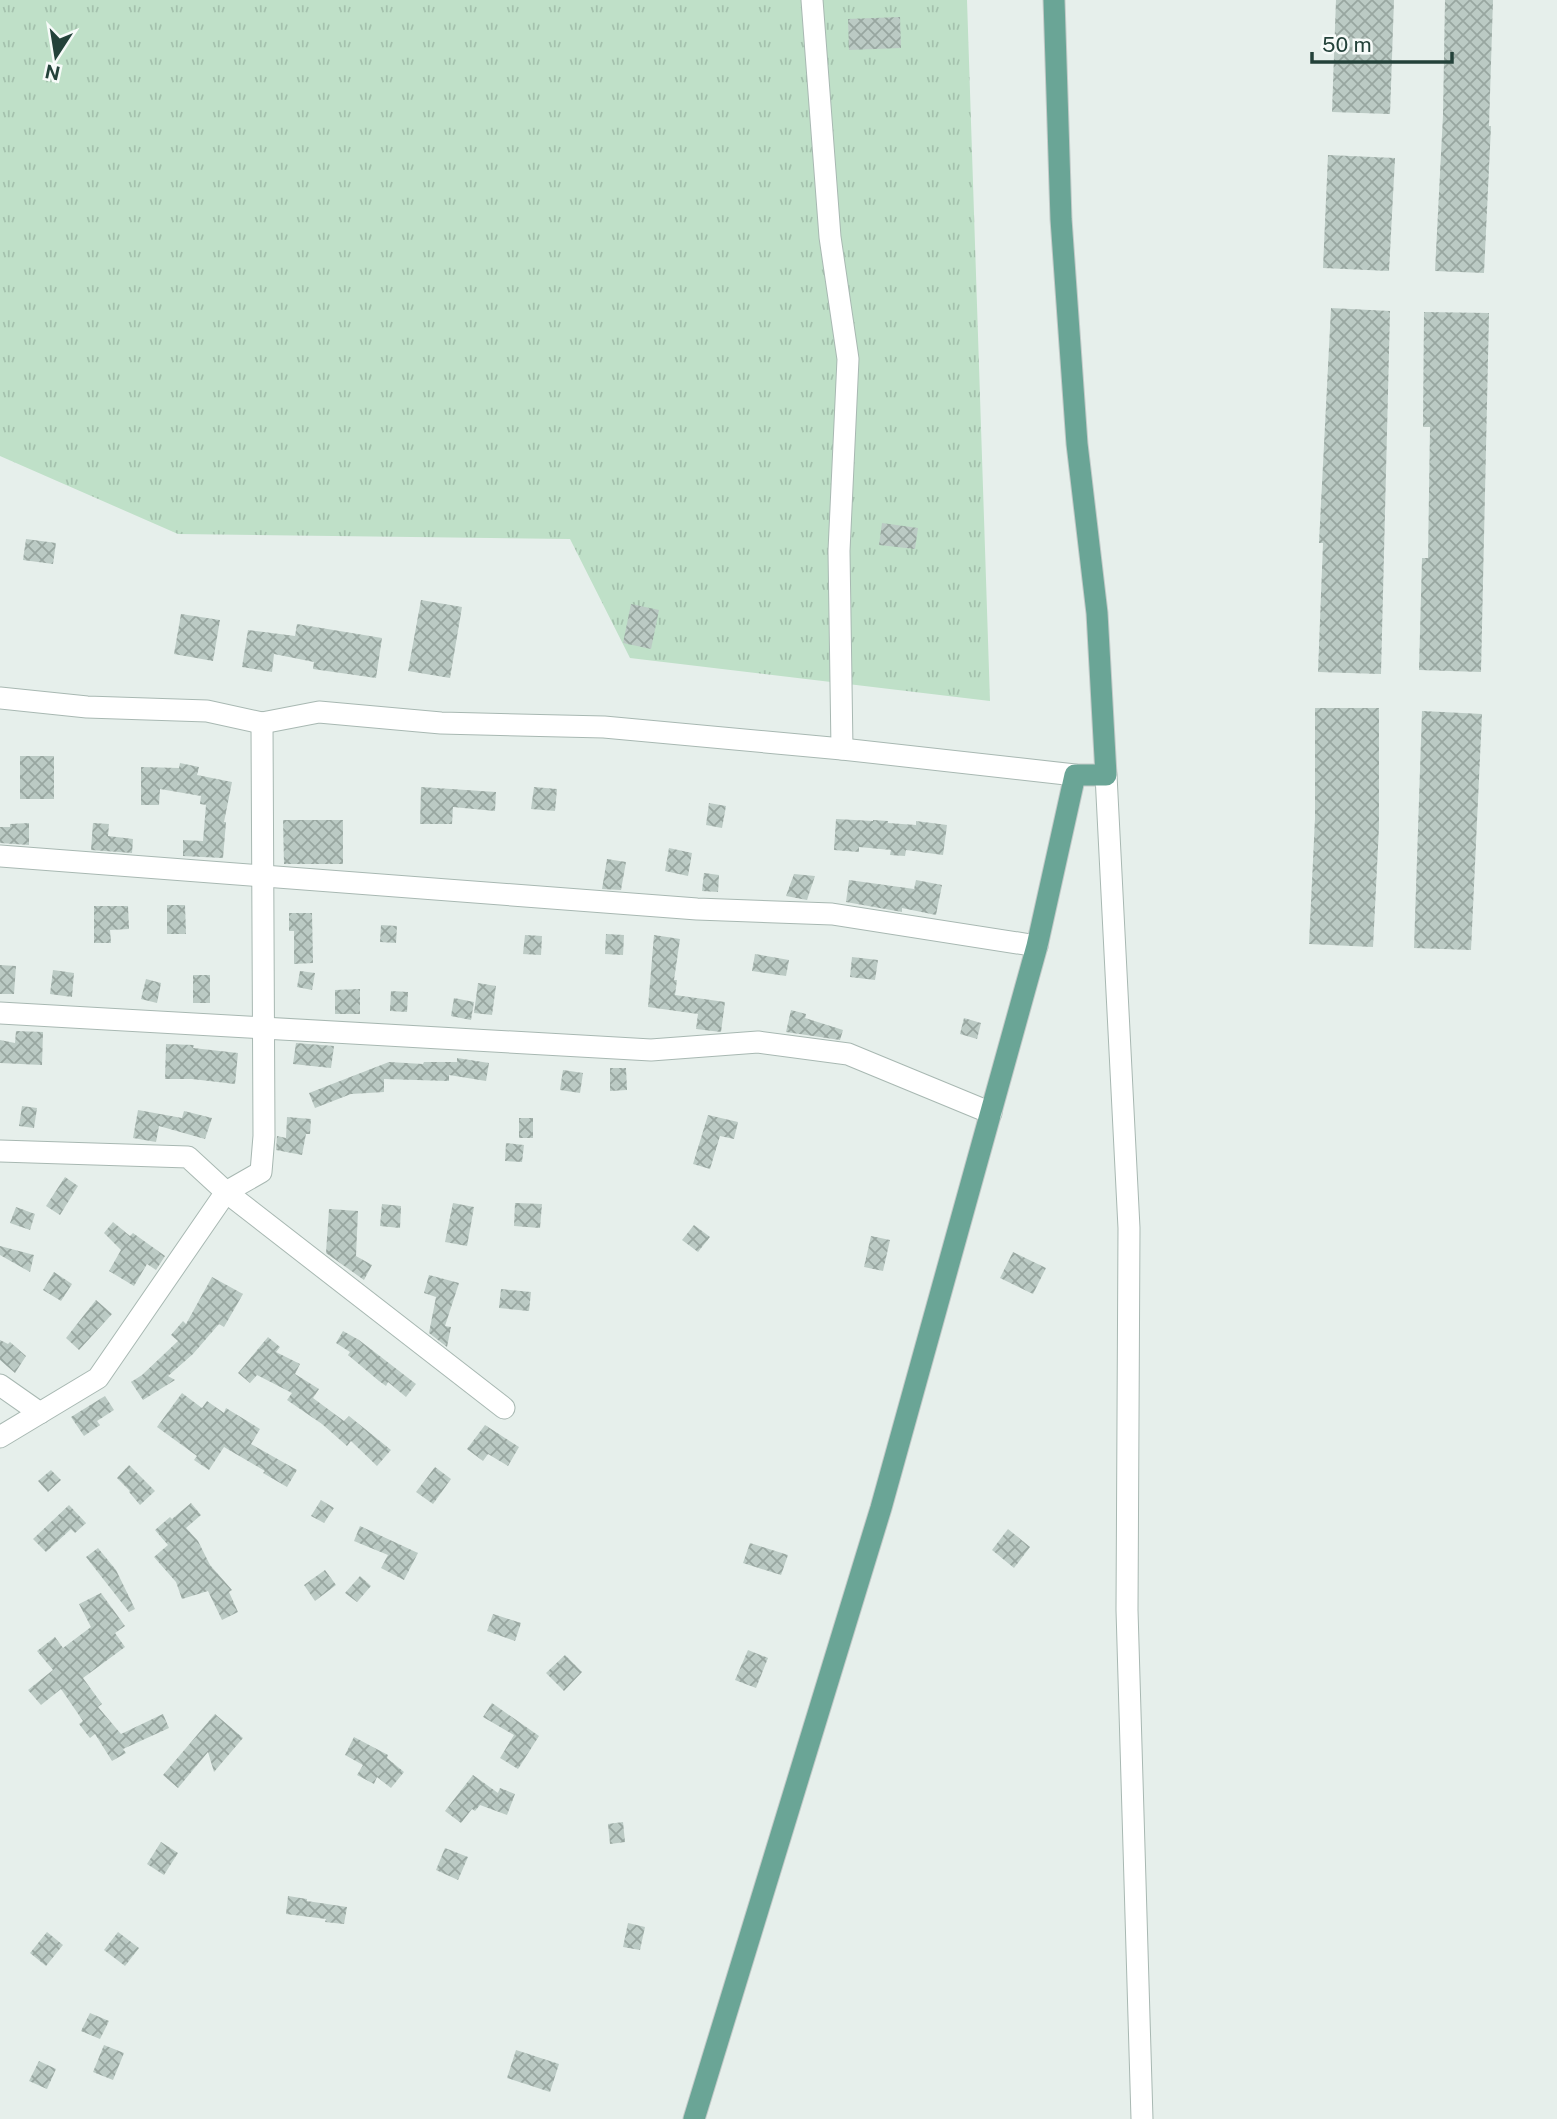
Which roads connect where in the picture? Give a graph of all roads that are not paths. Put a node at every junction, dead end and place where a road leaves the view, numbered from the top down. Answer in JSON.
{"nodes":[{"id":1,"x":812,"y":0,"type":"edge"},
{"id":2,"x":1054,"y":0,"type":"edge"},
{"id":3,"x":0,"y":698,"type":"edge"},
{"id":4,"x":262,"y":723,"type":"junction"},
{"id":5,"x":842,"y":749,"type":"junction"},
{"id":6,"x":1075,"y":775,"type":"junction"},
{"id":7,"x":1106,"y":775,"type":"junction"},
{"id":8,"x":0,"y":856,"type":"edge"},
{"id":9,"x":262,"y":876,"type":"junction"},
{"id":10,"x":1037,"y":946,"type":"junction"},
{"id":11,"x":0,"y":1013,"type":"edge"},
{"id":12,"x":263,"y":1028,"type":"junction"},
{"id":13,"x":991,"y":1113,"type":"junction"},
{"id":14,"x":0,"y":1151,"type":"edge"},
{"id":15,"x":226,"y":1192,"type":"junction"},
{"id":16,"x":0,"y":1385,"type":"edge"},
{"id":17,"x":504,"y":1408,"type":"dead end"},
{"id":18,"x":40,"y":1413,"type":"junction"},
{"id":19,"x":0,"y":1437,"type":"edge"},
{"id":20,"x":694,"y":2119,"type":"edge"},
{"id":21,"x":1142,"y":2119,"type":"edge"}],
"edges":[{"from":1,"to":5,"type":"street"},
{"from":2,"to":7,"type":"main road"},
{"from":3,"to":4,"type":"street"},
{"from":4,"to":5,"type":"street"},
{"from":4,"to":9,"type":"street"},
{"from":5,"to":6,"type":"street"},
{"from":6,"to":7,"type":"main road"},
{"from":6,"to":10,"type":"main road"},
{"from":7,"to":21,"type":"street"},
{"from":8,"to":9,"type":"street"},
{"from":9,"to":10,"type":"street"},
{"from":9,"to":12,"type":"street"},
{"from":10,"to":13,"type":"main road"},
{"from":11,"to":12,"type":"street"},
{"from":12,"to":13,"type":"street"},
{"from":12,"to":15,"type":"street"},
{"from":13,"to":20,"type":"main road"},
{"from":14,"to":15,"type":"street"},
{"from":15,"to":17,"type":"street"},
{"from":15,"to":18,"type":"street"},
{"from":16,"to":18,"type":"street"},
{"from":18,"to":19,"type":"street"}]}
